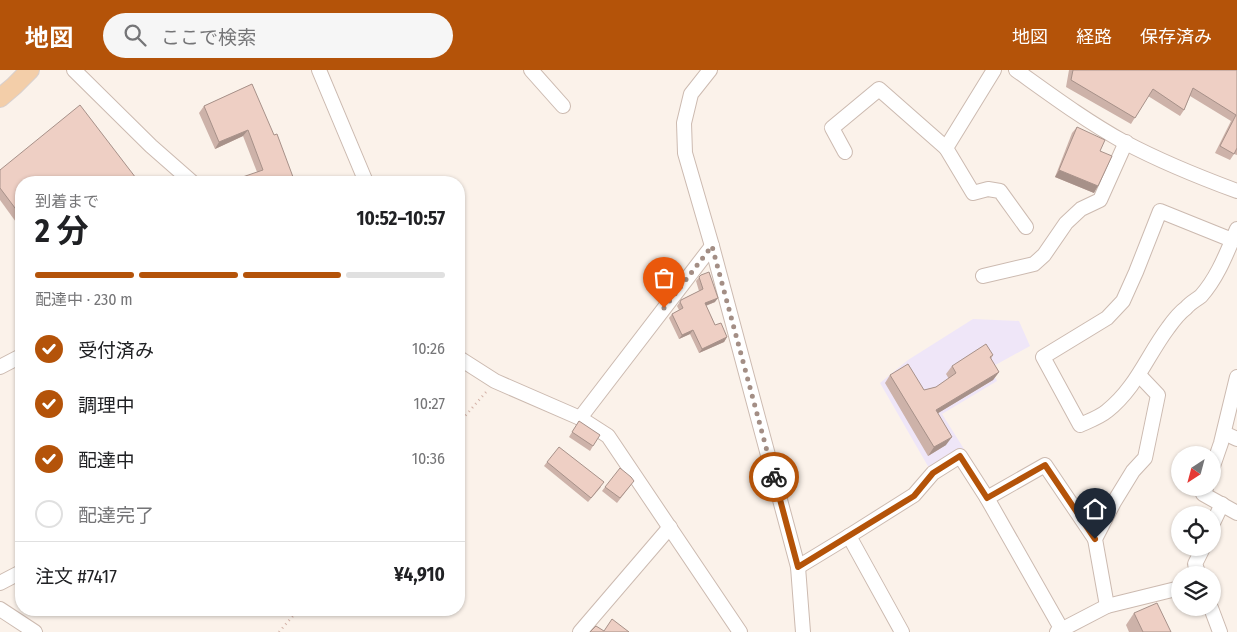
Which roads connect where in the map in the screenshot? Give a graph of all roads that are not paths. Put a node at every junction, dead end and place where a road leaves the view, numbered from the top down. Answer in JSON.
{"nodes":[{"id":1,"x":30,"y":70,"type":"edge"},
{"id":2,"x":74,"y":70,"type":"edge"},
{"id":3,"x":319,"y":70,"type":"edge"},
{"id":4,"x":531,"y":70,"type":"edge"},
{"id":5,"x":710,"y":70,"type":"edge"},
{"id":6,"x":994,"y":70,"type":"edge"},
{"id":7,"x":1016,"y":70,"type":"edge"},
{"id":8,"x":0,"y":98,"type":"edge"},
{"id":9,"x":563,"y":106,"type":"dead end"},
{"id":10,"x":1126,"y":142,"type":"junction"},
{"id":11,"x":946,"y":148,"type":"junction"},
{"id":12,"x":845,"y":152,"type":"dead end"},
{"id":13,"x":185,"y":176,"type":"edge"},
{"id":14,"x":363,"y":176,"type":"edge"},
{"id":15,"x":1237,"y":190,"type":"edge"},
{"id":16,"x":1026,"y":227,"type":"dead end"},
{"id":17,"x":1235,"y":234,"type":"edge"},
{"id":18,"x":712,"y":246,"type":"junction"},
{"id":19,"x":983,"y":276,"type":"dead end"},
{"id":20,"x":15,"y":359,"type":"edge"},
{"id":21,"x":465,"y":362,"type":"edge"},
{"id":22,"x":0,"y":367,"type":"edge"},
{"id":23,"x":1139,"y":375,"type":"junction"},
{"id":24,"x":1237,"y":377,"type":"edge"},
{"id":25,"x":580,"y":418,"type":"junction"},
{"id":26,"x":1224,"y":433,"type":"junction"},
{"id":27,"x":1237,"y":439,"type":"edge"},
{"id":28,"x":1221,"y":446,"type":"edge"},
{"id":29,"x":1208,"y":496,"type":"edge"},
{"id":30,"x":987,"y":498,"type":"junction"},
{"id":31,"x":1222,"y":504,"type":"joint"},
{"id":32,"x":1237,"y":513,"type":"edge"},
{"id":33,"x":670,"y":527,"type":"junction"},
{"id":34,"x":849,"y":536,"type":"junction"},
{"id":35,"x":1095,"y":539,"type":"junction"},
{"id":36,"x":798,"y":567,"type":"junction"},
{"id":37,"x":15,"y":575,"type":"edge"},
{"id":38,"x":0,"y":583,"type":"edge"},
{"id":39,"x":1171,"y":590,"type":"edge"},
{"id":40,"x":1107,"y":606,"type":"junction"},
{"id":41,"x":0,"y":609,"type":"edge"},
{"id":42,"x":1214,"y":616,"type":"edge"},
{"id":43,"x":1060,"y":631,"type":"edge"},
{"id":44,"x":35,"y":632,"type":"edge"},
{"id":45,"x":580,"y":632,"type":"edge"},
{"id":46,"x":740,"y":632,"type":"edge"},
{"id":47,"x":803,"y":632,"type":"edge"},
{"id":48,"x":902,"y":632,"type":"edge"},
{"id":49,"x":1220,"y":632,"type":"edge"}],
"edges":[{"from":1,"to":8,"type":"main road"},
{"from":2,"to":13,"type":"street"},
{"from":3,"to":14,"type":"street"},
{"from":4,"to":9,"type":"street"},
{"from":5,"to":18,"type":"street"},
{"from":6,"to":11,"type":"street"},
{"from":7,"to":10,"type":"street"},
{"from":10,"to":15,"type":"street"},
{"from":10,"to":19,"type":"street"},
{"from":11,"to":12,"type":"street"},
{"from":11,"to":16,"type":"street"},
{"from":17,"to":23,"type":"street"},
{"from":17,"to":23,"type":"street"},
{"from":18,"to":25,"type":"street"},
{"from":18,"to":36,"type":"street"},
{"from":20,"to":22,"type":"street"},
{"from":21,"to":25,"type":"street"},
{"from":23,"to":35,"type":"street"},
{"from":24,"to":26,"type":"street"},
{"from":25,"to":33,"type":"street"},
{"from":26,"to":27,"type":"street"},
{"from":26,"to":28,"type":"street"},
{"from":29,"to":31,"type":"street"},
{"from":30,"to":34,"type":"street"},
{"from":30,"to":35,"type":"street"},
{"from":30,"to":43,"type":"street"},
{"from":31,"to":32,"type":"street"},
{"from":33,"to":45,"type":"street"},
{"from":33,"to":46,"type":"street"},
{"from":34,"to":36,"type":"street"},
{"from":34,"to":48,"type":"street"},
{"from":35,"to":40,"type":"street"},
{"from":36,"to":47,"type":"street"},
{"from":37,"to":38,"type":"street"},
{"from":39,"to":40,"type":"street"},
{"from":40,"to":43,"type":"street"},
{"from":41,"to":44,"type":"street"},
{"from":42,"to":49,"type":"street"}]}
